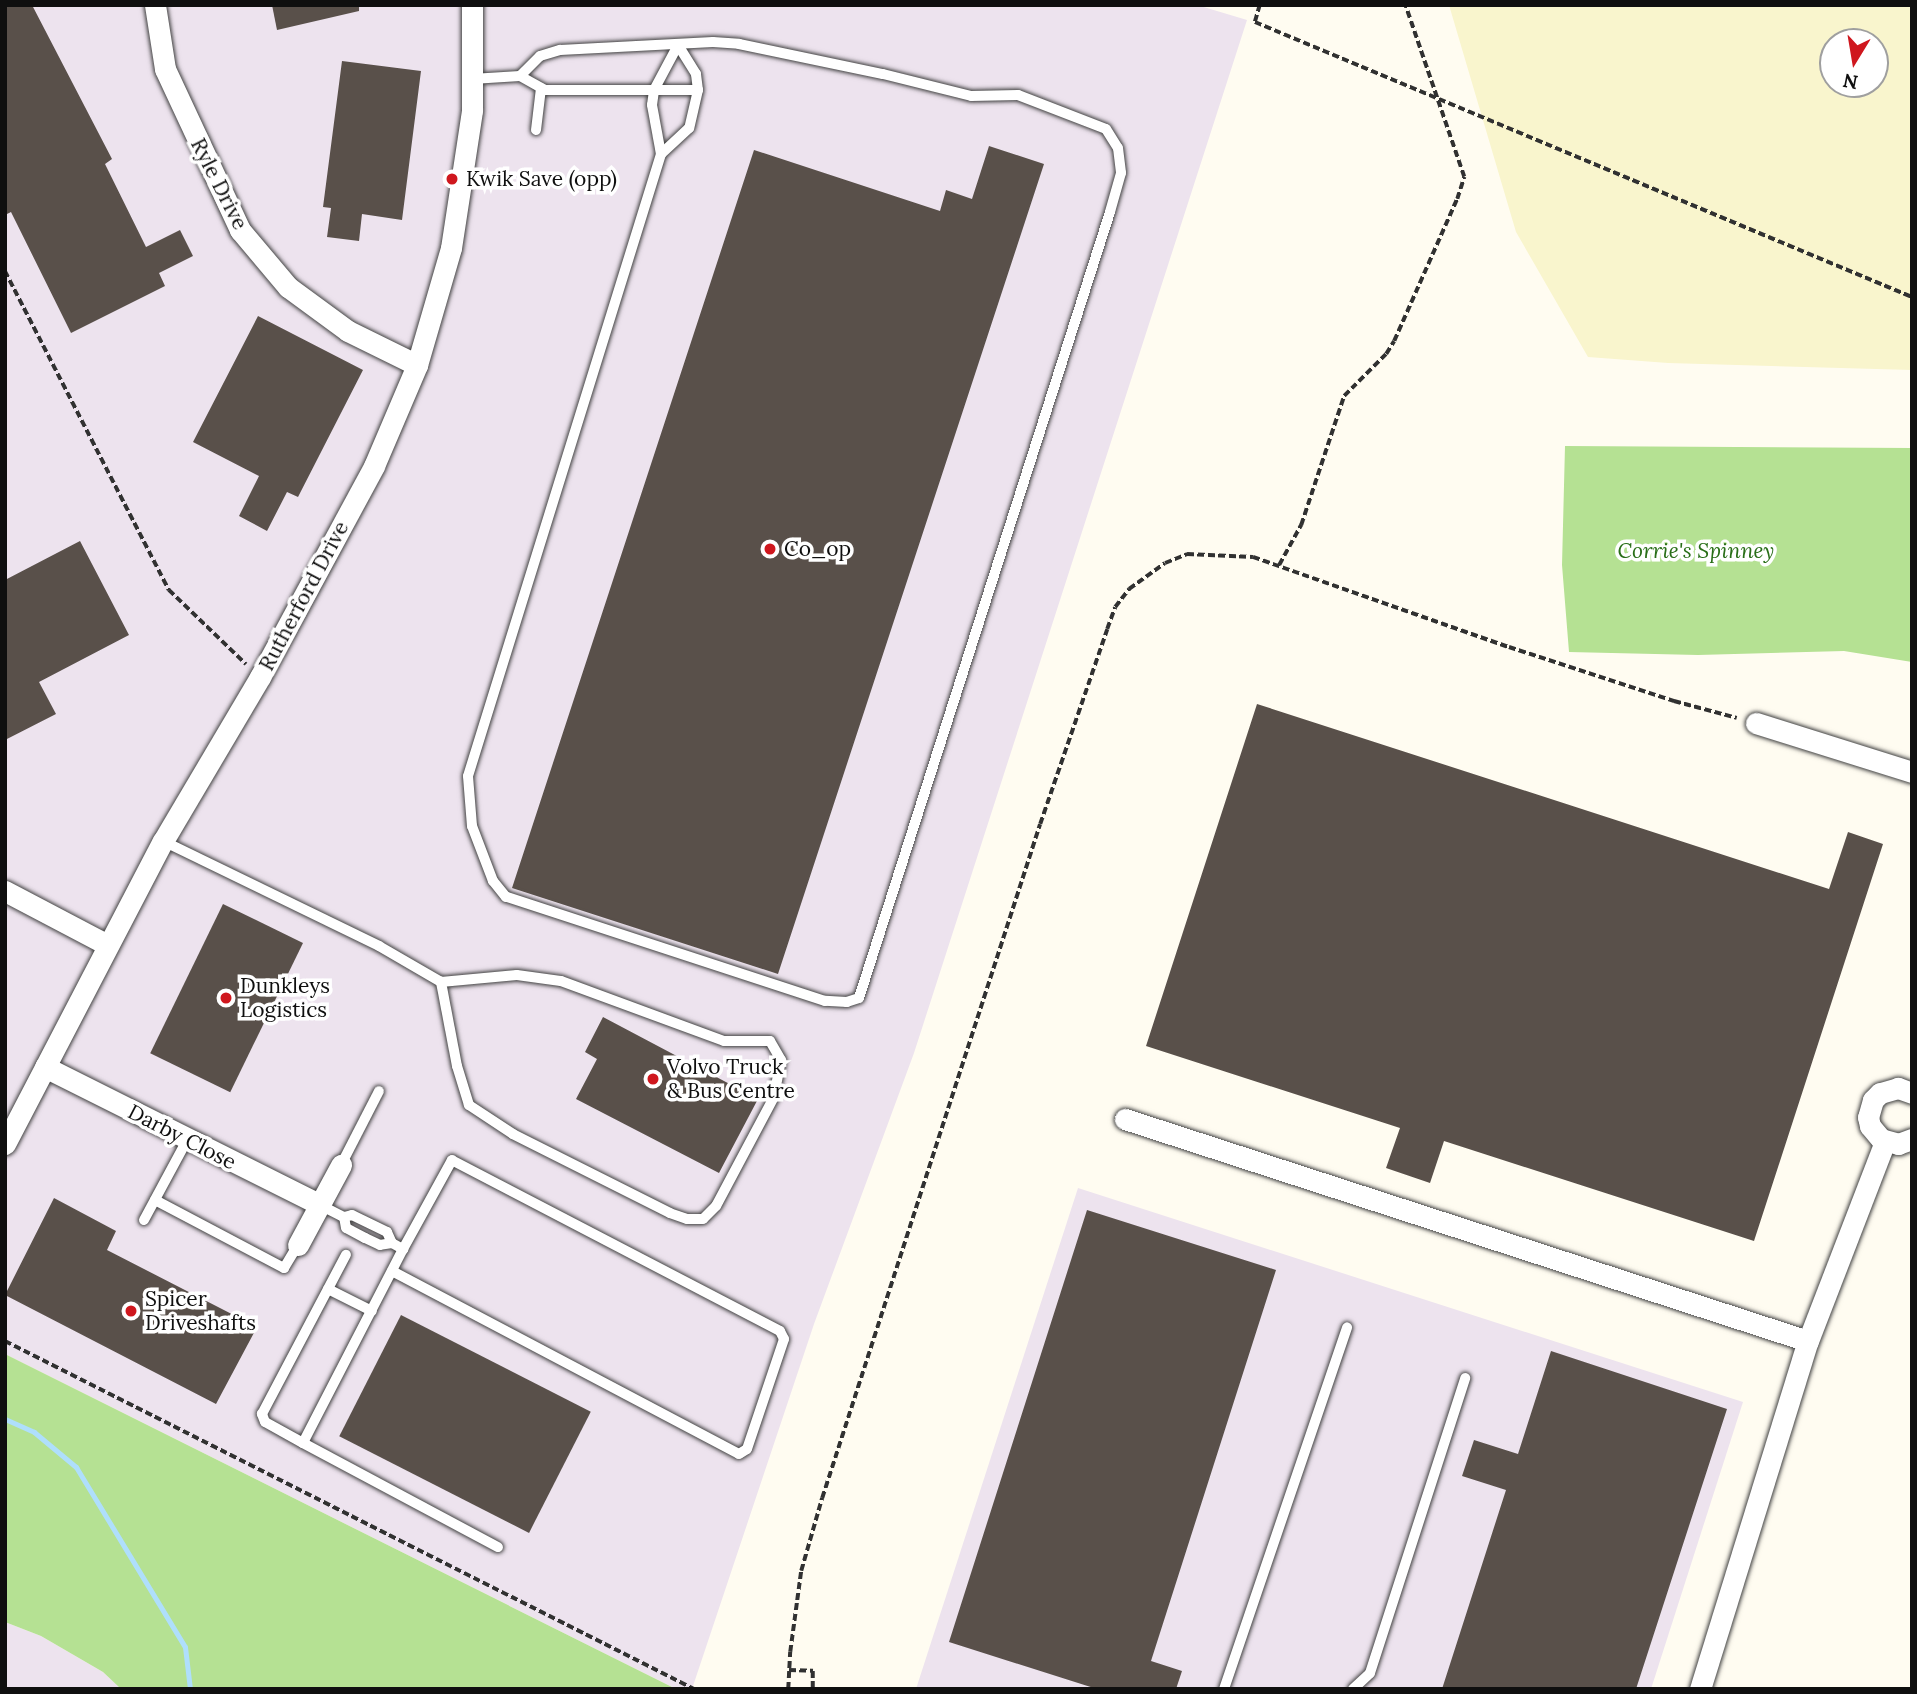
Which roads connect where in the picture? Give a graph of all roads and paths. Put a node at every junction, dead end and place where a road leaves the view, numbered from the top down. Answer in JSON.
{"nodes":[{"id":1,"x":155,"y":5,"type":"edge"},
{"id":2,"x":472,"y":5,"type":"edge"},
{"id":3,"x":1260,"y":5,"type":"edge"},
{"id":4,"x":1405,"y":5,"type":"edge"},
{"id":5,"x":678,"y":45,"type":"junction"},
{"id":6,"x":520,"y":76,"type":"junction"},
{"id":7,"x":472,"y":79,"type":"junction"},
{"id":8,"x":541,"y":88,"type":"junction"},
{"id":9,"x":654,"y":90,"type":"junction"},
{"id":10,"x":698,"y":90,"type":"junction"},
{"id":11,"x":1438,"y":99,"type":"junction"},
{"id":12,"x":536,"y":130,"type":"dead end"},
{"id":13,"x":660,"y":154,"type":"junction"},
{"id":14,"x":5,"y":271,"type":"edge"},
{"id":15,"x":1912,"y":297,"type":"edge"},
{"id":16,"x":417,"y":365,"type":"junction"},
{"id":17,"x":1279,"y":565,"type":"junction"},
{"id":18,"x":260,"y":677,"type":"junction"},
{"id":19,"x":1756,"y":723,"type":"joint"},
{"id":20,"x":1912,"y":772,"type":"edge"},
{"id":21,"x":163,"y":841,"type":"junction"},
{"id":22,"x":5,"y":891,"type":"edge"},
{"id":23,"x":108,"y":945,"type":"junction"},
{"id":24,"x":441,"y":982,"type":"junction"},
{"id":25,"x":45,"y":1067,"type":"junction"},
{"id":26,"x":1910,"y":1087,"type":"edge"},
{"id":27,"x":379,"y":1091,"type":"dead end"},
{"id":28,"x":1125,"y":1119,"type":"dead end"},
{"id":29,"x":1912,"y":1139,"type":"edge"},
{"id":30,"x":187,"y":1140,"type":"junction"},
{"id":31,"x":1885,"y":1141,"type":"junction"},
{"id":32,"x":5,"y":1144,"type":"edge"},
{"id":33,"x":341,"y":1165,"type":"joint"},
{"id":34,"x":155,"y":1200,"type":"junction"},
{"id":35,"x":320,"y":1205,"type":"junction"},
{"id":36,"x":144,"y":1220,"type":"dead end"},
{"id":37,"x":298,"y":1245,"type":"joint"},
{"id":38,"x":403,"y":1249,"type":"junction"},
{"id":39,"x":346,"y":1255,"type":"dead end"},
{"id":40,"x":392,"y":1271,"type":"junction"},
{"id":41,"x":328,"y":1289,"type":"junction"},
{"id":42,"x":372,"y":1311,"type":"junction"},
{"id":43,"x":1347,"y":1327,"type":"dead end"},
{"id":44,"x":5,"y":1341,"type":"edge"},
{"id":45,"x":1808,"y":1341,"type":"junction"},
{"id":46,"x":1465,"y":1378,"type":"dead end"},
{"id":47,"x":303,"y":1443,"type":"junction"},
{"id":48,"x":498,"y":1547,"type":"dead end"},
{"id":49,"x":789,"y":1670,"type":"junction"},
{"id":50,"x":694,"y":1689,"type":"edge"},
{"id":51,"x":789,"y":1689,"type":"edge"},
{"id":52,"x":813,"y":1689,"type":"edge"},
{"id":53,"x":1224,"y":1689,"type":"edge"},
{"id":54,"x":1353,"y":1689,"type":"edge"},
{"id":55,"x":1700,"y":1689,"type":"edge"}],
"edges":[{"from":1,"to":16,"type":"street","name":"Ryle Drive"},
{"from":2,"to":7,"type":"street","name":"Rutherford Drive"},
{"from":3,"to":11,"type":"path"},
{"from":4,"to":11,"type":"path"},
{"from":5,"to":6,"type":"lane"},
{"from":5,"to":9,"type":"lane"},
{"from":5,"to":10,"type":"lane"},
{"from":5,"to":13,"type":"lane"},
{"from":6,"to":7,"type":"lane"},
{"from":6,"to":8,"type":"lane"},
{"from":7,"to":16,"type":"street","name":"Rutherford Drive"},
{"from":8,"to":9,"type":"lane"},
{"from":8,"to":12,"type":"lane"},
{"from":9,"to":10,"type":"lane"},
{"from":9,"to":13,"type":"lane"},
{"from":10,"to":13,"type":"lane"},
{"from":11,"to":15,"type":"path"},
{"from":11,"to":17,"type":"path"},
{"from":14,"to":18,"type":"path"},
{"from":16,"to":18,"type":"street","name":"Rutherford Drive"},
{"from":17,"to":19,"type":"path"},
{"from":17,"to":49,"type":"path"},
{"from":18,"to":21,"type":"street","name":"Rutherford Drive"},
{"from":19,"to":20,"type":"street"},
{"from":21,"to":23,"type":"street","name":"Rutherford Drive"},
{"from":21,"to":24,"type":"lane"},
{"from":22,"to":23,"type":"street"},
{"from":23,"to":25,"type":"street","name":"Rutherford Drive"},
{"from":24,"to":24,"type":"lane"},
{"from":25,"to":30,"type":"street","name":"Darby Close"},
{"from":25,"to":32,"type":"street","name":"Rutherford Drive"},
{"from":26,"to":31,"type":"street"},
{"from":27,"to":33,"type":"lane"},
{"from":28,"to":45,"type":"street"},
{"from":29,"to":31,"type":"street"},
{"from":30,"to":34,"type":"lane"},
{"from":30,"to":35,"type":"street","name":"Darby Close"},
{"from":31,"to":45,"type":"street"},
{"from":33,"to":35,"type":"street"},
{"from":34,"to":36,"type":"lane"},
{"from":34,"to":37,"type":"lane"},
{"from":35,"to":37,"type":"street"},
{"from":35,"to":38,"type":"lane"},
{"from":38,"to":40,"type":"lane"},
{"from":38,"to":40,"type":"lane"},
{"from":39,"to":41,"type":"lane"},
{"from":40,"to":42,"type":"lane"},
{"from":41,"to":42,"type":"lane"},
{"from":41,"to":47,"type":"lane"},
{"from":42,"to":47,"type":"lane"},
{"from":43,"to":53,"type":"lane"},
{"from":44,"to":50,"type":"path"},
{"from":45,"to":55,"type":"street"},
{"from":46,"to":54,"type":"lane"},
{"from":47,"to":48,"type":"lane"},
{"from":49,"to":51,"type":"path"},
{"from":49,"to":52,"type":"path"}]}
